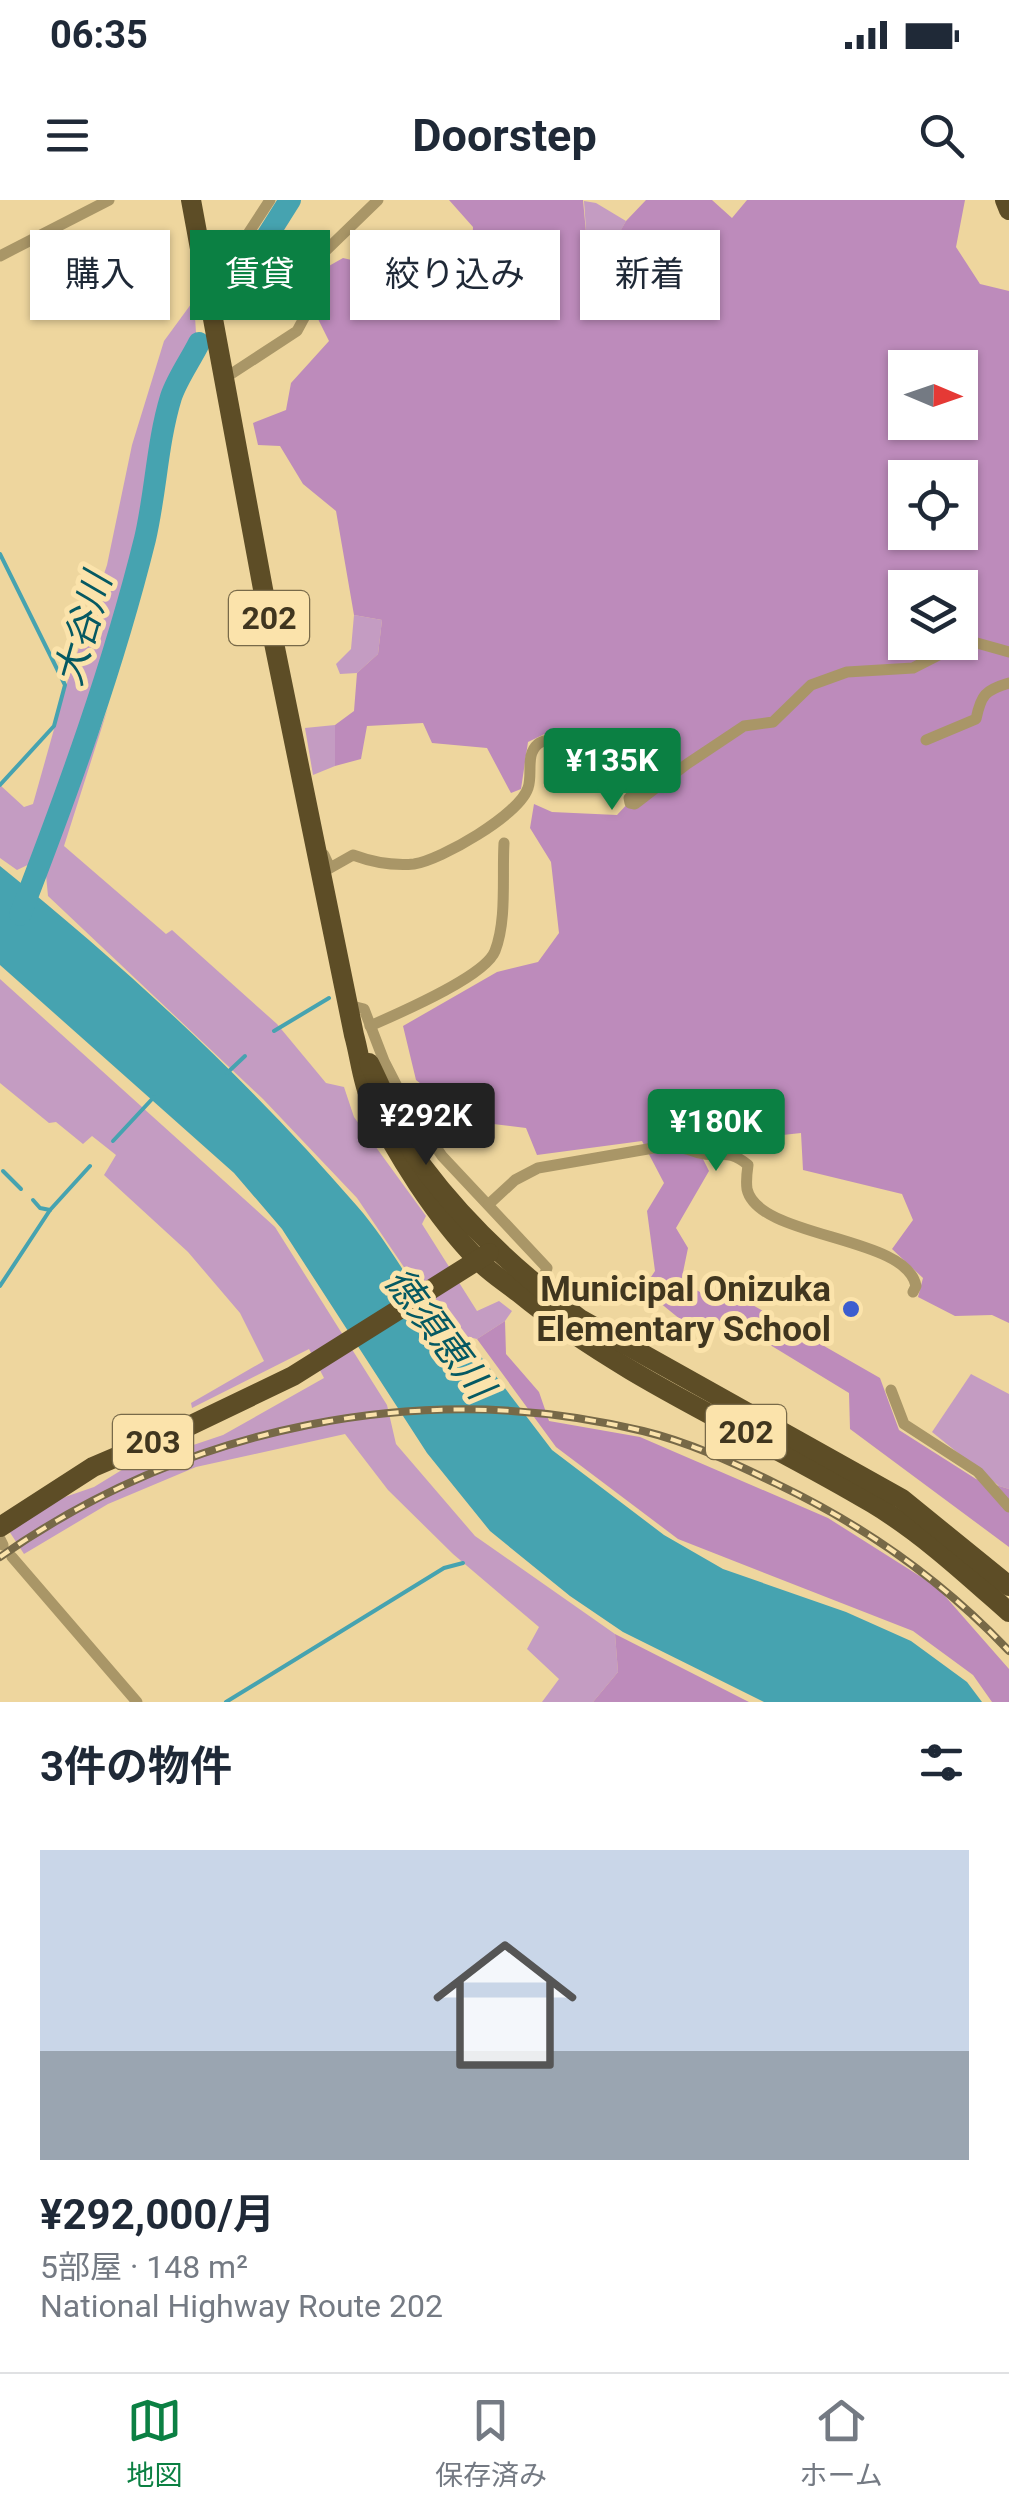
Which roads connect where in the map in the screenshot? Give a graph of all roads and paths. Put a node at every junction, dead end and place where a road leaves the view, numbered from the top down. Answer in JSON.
{"nodes":[{"id":1,"x":109,"y":200,"type":"edge"},
{"id":2,"x":190,"y":200,"type":"edge"},
{"id":3,"x":270,"y":200,"type":"edge"},
{"id":4,"x":378,"y":200,"type":"edge"},
{"id":5,"x":1005,"y":200,"type":"edge"},
{"id":6,"x":1009,"y":210,"type":"edge"},
{"id":7,"x":196,"y":230,"type":"edge"},
{"id":8,"x":250,"y":230,"type":"edge"},
{"id":9,"x":0,"y":256,"type":"edge"},
{"id":10,"x":213,"y":320,"type":"edge"},
{"id":11,"x":224,"y":378,"type":"junction"},
{"id":12,"x":1009,"y":652,"type":"edge"},
{"id":13,"x":1009,"y":684,"type":"edge"},
{"id":14,"x":926,"y":740,"type":"dead end"},
{"id":15,"x":504,"y":844,"type":"dead end"},
{"id":16,"x":316,"y":851,"type":"junction"},
{"id":17,"x":362,"y":1030,"type":"junction"},
{"id":18,"x":489,"y":1204,"type":"junction"},
{"id":19,"x":486,"y":1255,"type":"junction"},
{"id":20,"x":913,"y":1292,"type":"dead end"},
{"id":21,"x":536,"y":1296,"type":"junction"},
{"id":22,"x":892,"y":1390,"type":"dead end"},
{"id":23,"x":1009,"y":1507,"type":"edge"},
{"id":24,"x":1,"y":1537,"type":"edge"},
{"id":25,"x":12,"y":1557,"type":"dead end"},
{"id":26,"x":1009,"y":1586,"type":"edge"},
{"id":27,"x":1009,"y":1612,"type":"edge"},
{"id":28,"x":136,"y":1702,"type":"edge"}],
"edges":[{"from":1,"to":9,"type":"street"},
{"from":2,"to":7,"type":"highway","number":"202"},
{"from":3,"to":8,"type":"street"},
{"from":4,"to":11,"type":"street"},
{"from":5,"to":6,"type":"highway"},
{"from":10,"to":11,"type":"highway","number":"202"},
{"from":11,"to":16,"type":"highway","number":"202"},
{"from":12,"to":16,"type":"street"},
{"from":13,"to":14,"type":"street"},
{"from":15,"to":17,"type":"street"},
{"from":16,"to":17,"type":"highway","number":"202"},
{"from":17,"to":18,"type":"street"},
{"from":17,"to":19,"type":"highway","number":"202"},
{"from":18,"to":20,"type":"street"},
{"from":18,"to":21,"type":"street"},
{"from":19,"to":21,"type":"highway","number":"202"},
{"from":19,"to":24,"type":"highway","number":"203"},
{"from":21,"to":26,"type":"highway","number":"202"},
{"from":21,"to":27,"type":"highway","number":"202"},
{"from":22,"to":23,"type":"street"},
{"from":25,"to":28,"type":"street"}]}
